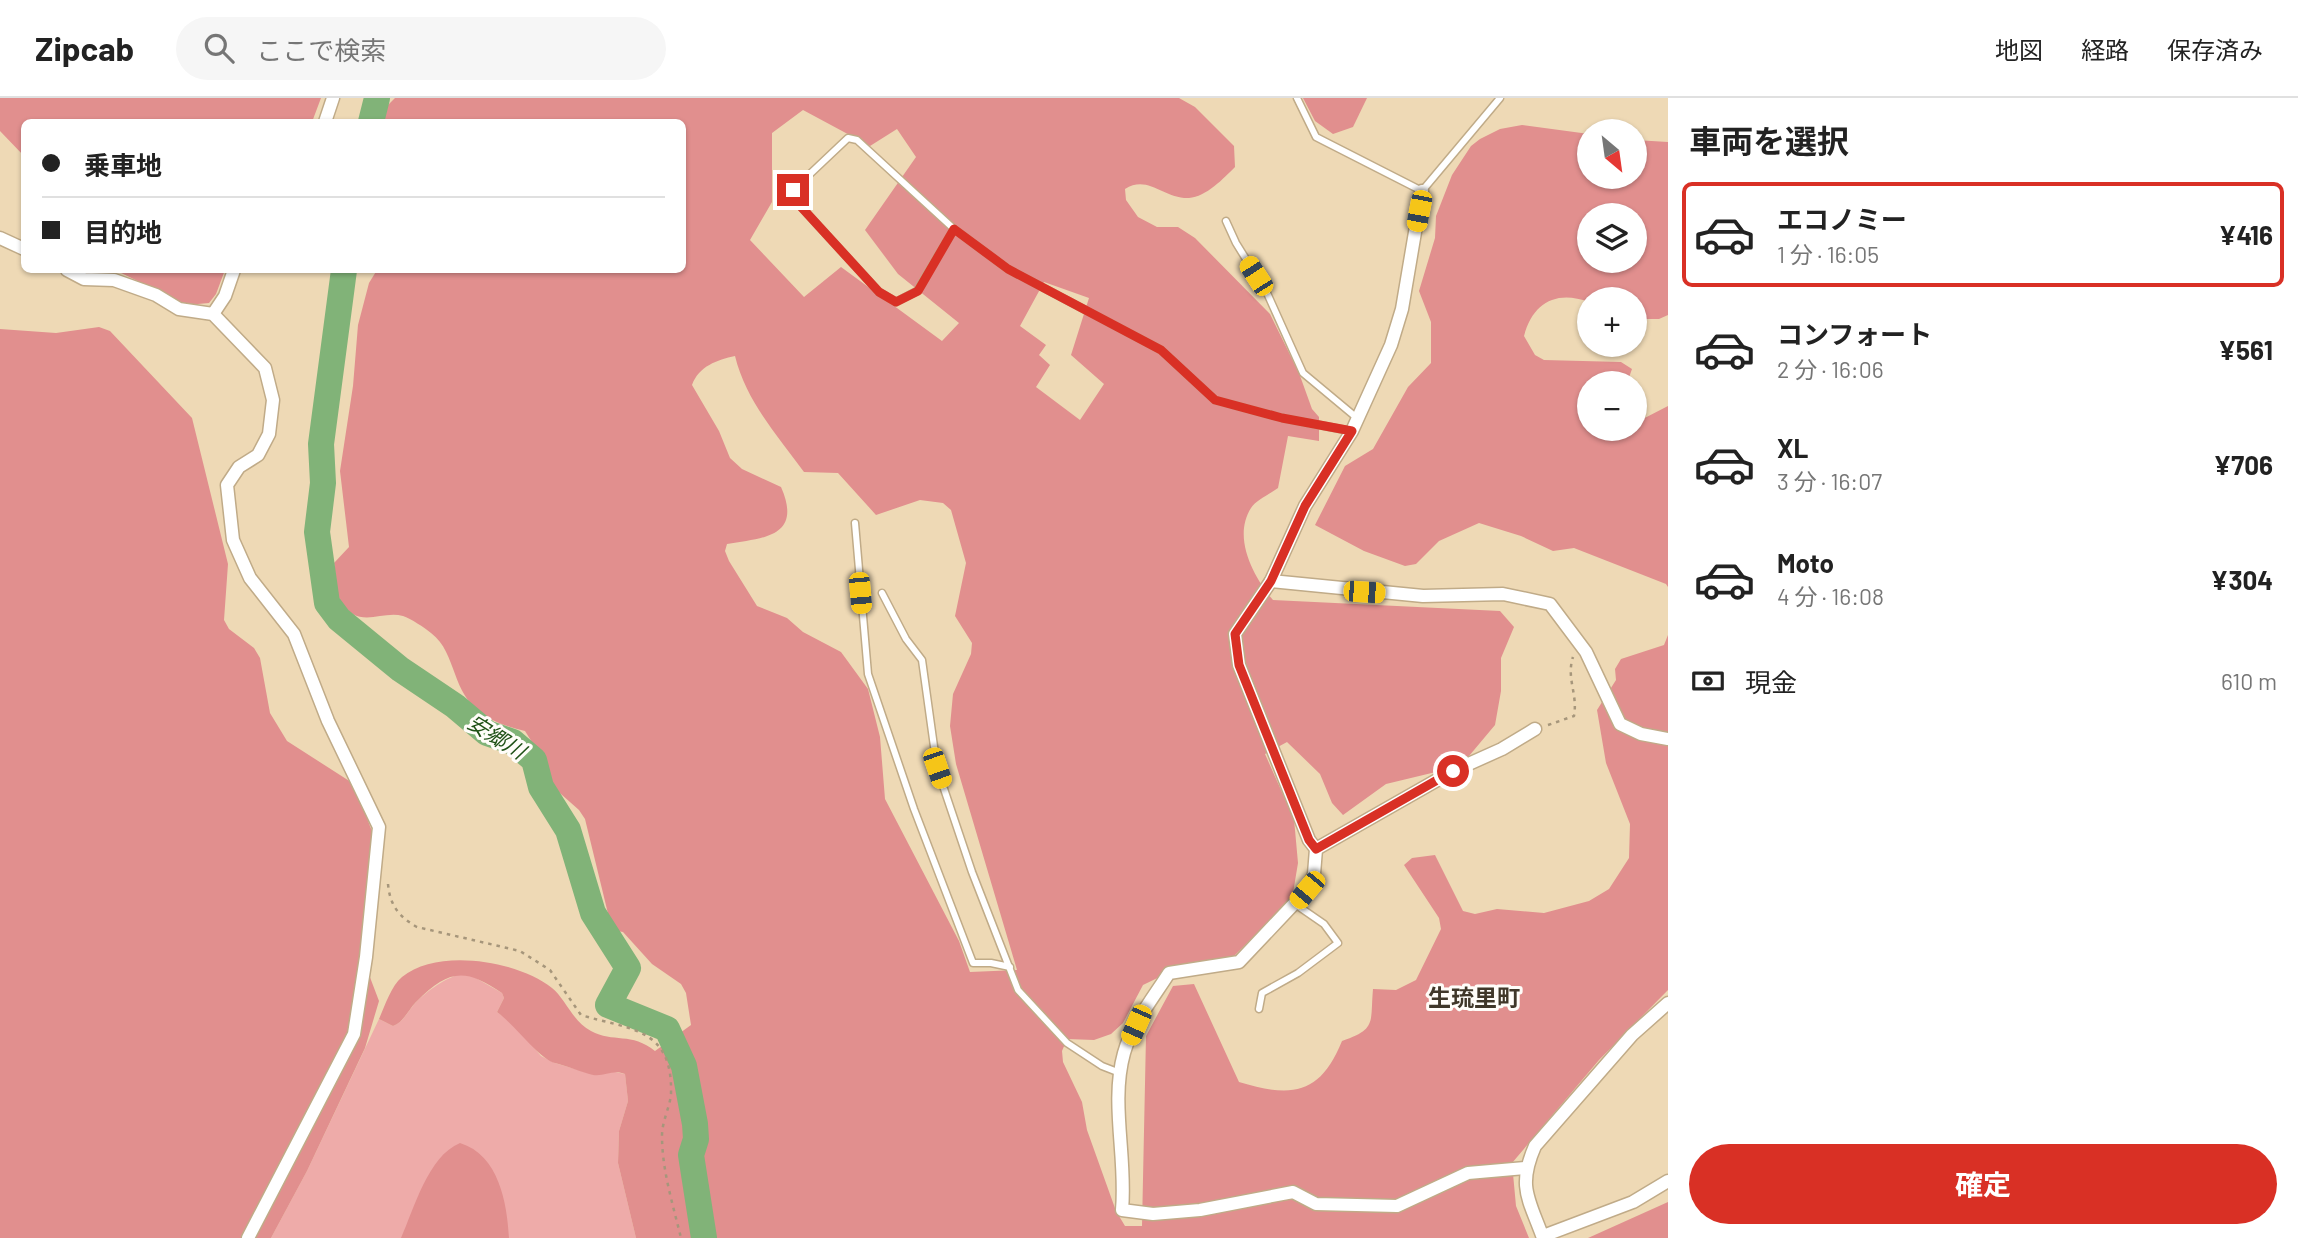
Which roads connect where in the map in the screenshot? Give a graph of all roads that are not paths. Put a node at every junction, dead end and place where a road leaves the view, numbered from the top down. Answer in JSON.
{"nodes":[{"id":1,"x":333,"y":98,"type":"edge"},
{"id":2,"x":1297,"y":98,"type":"edge"},
{"id":3,"x":1500,"y":98,"type":"edge"},
{"id":4,"x":326,"y":119,"type":"edge"},
{"id":5,"x":1422,"y":191,"type":"junction"},
{"id":6,"x":1226,"y":221,"type":"dead end"},
{"id":7,"x":954,"y":229,"type":"junction"},
{"id":8,"x":0,"y":238,"type":"edge"},
{"id":9,"x":21,"y":248,"type":"edge"},
{"id":10,"x":73,"y":273,"type":"edge"},
{"id":11,"x":233,"y":273,"type":"edge"},
{"id":12,"x":213,"y":314,"type":"junction"},
{"id":13,"x":1357,"y":418,"type":"junction"},
{"id":14,"x":1352,"y":431,"type":"junction"},
{"id":15,"x":855,"y":523,"type":"dead end"},
{"id":16,"x":1271,"y":581,"type":"junction"},
{"id":17,"x":882,"y":593,"type":"dead end"},
{"id":18,"x":1535,"y":729,"type":"road end"},
{"id":19,"x":1668,"y":739,"type":"edge"},
{"id":20,"x":1316,"y":849,"type":"junction"},
{"id":21,"x":1295,"y":904,"type":"junction"},
{"id":22,"x":1010,"y":967,"type":"junction"},
{"id":23,"x":1668,"y":1003,"type":"edge"},
{"id":24,"x":1259,"y":1009,"type":"dead end"},
{"id":25,"x":1120,"y":1073,"type":"junction"},
{"id":26,"x":1525,"y":1168,"type":"junction"},
{"id":27,"x":1668,"y":1181,"type":"edge"},
{"id":28,"x":1543,"y":1237,"type":"edge"},
{"id":29,"x":248,"y":1238,"type":"edge"}],
"edges":[{"from":1,"to":4,"type":"street"},
{"from":2,"to":5,"type":"lane"},
{"from":3,"to":5,"type":"lane"},
{"from":5,"to":13,"type":"street"},
{"from":6,"to":13,"type":"lane"},
{"from":7,"to":7,"type":"lane"},
{"from":7,"to":14,"type":"lane"},
{"from":8,"to":9,"type":"street"},
{"from":10,"to":12,"type":"street"},
{"from":11,"to":12,"type":"street"},
{"from":12,"to":29,"type":"street"},
{"from":13,"to":14,"type":"street"},
{"from":14,"to":16,"type":"street"},
{"from":15,"to":22,"type":"lane"},
{"from":16,"to":19,"type":"street"},
{"from":16,"to":20,"type":"street"},
{"from":17,"to":22,"type":"lane"},
{"from":18,"to":20,"type":"street"},
{"from":20,"to":21,"type":"street"},
{"from":21,"to":24,"type":"lane"},
{"from":21,"to":25,"type":"street"},
{"from":22,"to":25,"type":"lane"},
{"from":23,"to":26,"type":"street"},
{"from":25,"to":26,"type":"street"},
{"from":26,"to":28,"type":"street"},
{"from":27,"to":28,"type":"street"}]}
